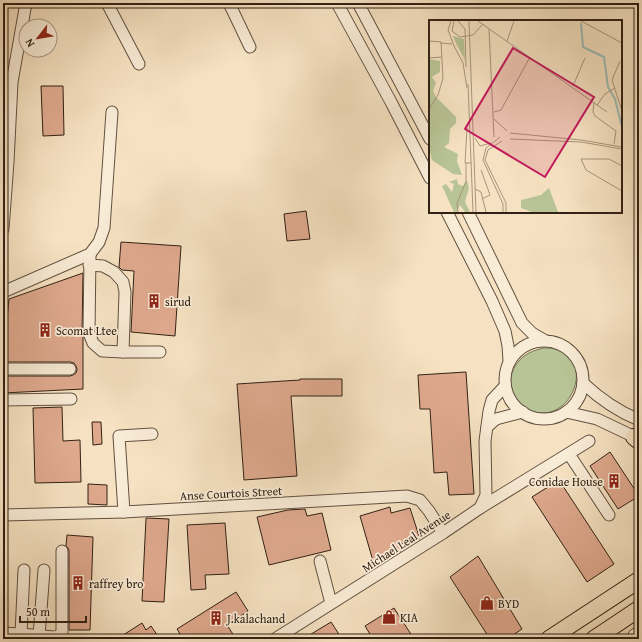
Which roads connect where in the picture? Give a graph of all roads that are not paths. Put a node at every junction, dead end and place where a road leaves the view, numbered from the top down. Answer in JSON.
{"nodes":[{"id":1,"x":26,"y":3,"type":"edge"},
{"id":2,"x":107,"y":3,"type":"edge"},
{"id":3,"x":229,"y":3,"type":"edge"},
{"id":4,"x":337,"y":3,"type":"edge"},
{"id":5,"x":358,"y":3,"type":"edge"},
{"id":6,"x":250,"y":47,"type":"dead end"},
{"id":7,"x":139,"y":64,"type":"dead end"},
{"id":8,"x":112,"y":112,"type":"dead end"},
{"id":9,"x":429,"y":136,"type":"edge"},
{"id":10,"x":5,"y":162,"type":"edge"},
{"id":11,"x":429,"y":176,"type":"edge"},
{"id":12,"x":447,"y":213,"type":"edge"},
{"id":13,"x":468,"y":213,"type":"edge"},
{"id":14,"x":3,"y":229,"type":"edge"},
{"id":15,"x":90,"y":259,"type":"junction"},
{"id":16,"x":3,"y":292,"type":"edge"},
{"id":17,"x":544,"y":340,"type":"junction"},
{"id":18,"x":123,"y":352,"type":"junction"},
{"id":19,"x":160,"y":352,"type":"dead end"},
{"id":20,"x":509,"y":361,"type":"junction"},
{"id":21,"x":3,"y":369,"type":"edge"},
{"id":22,"x":70,"y":369,"type":"dead end"},
{"id":23,"x":582,"y":383,"type":"junction"},
{"id":24,"x":505,"y":386,"type":"junction"},
{"id":25,"x":71,"y":399,"type":"dead end"},
{"id":26,"x":3,"y":400,"type":"edge"},
{"id":27,"x":522,"y":412,"type":"junction"},
{"id":28,"x":566,"y":412,"type":"junction"},
{"id":29,"x":639,"y":420,"type":"edge"},
{"id":30,"x":487,"y":427,"type":"junction"},
{"id":31,"x":152,"y":434,"type":"dead end"},
{"id":32,"x":637,"y":439,"type":"edge"},
{"id":33,"x":589,"y":441,"type":"dead end"},
{"id":34,"x":569,"y":454,"type":"junction"},
{"id":35,"x":480,"y":508,"type":"junction"},
{"id":36,"x":124,"y":512,"type":"junction"},
{"id":37,"x":3,"y":515,"type":"edge"},
{"id":38,"x":609,"y":515,"type":"dead end"},
{"id":39,"x":443,"y":533,"type":"junction"},
{"id":40,"x":62,"y":551,"type":"dead end"},
{"id":41,"x":320,"y":561,"type":"dead end"},
{"id":42,"x":24,"y":570,"type":"dead end"},
{"id":43,"x":44,"y":570,"type":"dead end"},
{"id":44,"x":639,"y":574,"type":"edge"},
{"id":45,"x":639,"y":580,"type":"edge"},
{"id":46,"x":611,"y":598,"type":"junction"},
{"id":47,"x":331,"y":603,"type":"junction"},
{"id":48,"x":639,"y":609,"type":"edge"},
{"id":49,"x":3,"y":633,"type":"edge"},
{"id":50,"x":21,"y":634,"type":"junction"},
{"id":51,"x":39,"y":636,"type":"junction"},
{"id":52,"x":275,"y":639,"type":"edge"},
{"id":53,"x":549,"y":639,"type":"edge"},
{"id":54,"x":594,"y":639,"type":"edge"}],
"edges":[{"from":1,"to":10,"type":"street"},
{"from":2,"to":7,"type":"street"},
{"from":3,"to":6,"type":"street"},
{"from":4,"to":11,"type":"street"},
{"from":5,"to":9,"type":"street"},
{"from":8,"to":15,"type":"street"},
{"from":10,"to":14,"type":"street"},
{"from":12,"to":20,"type":"street"},
{"from":13,"to":17,"type":"street"},
{"from":15,"to":16,"type":"street"},
{"from":15,"to":18,"type":"street"},
{"from":15,"to":18,"type":"street"},
{"from":17,"to":20,"type":"street"},
{"from":17,"to":23,"type":"street"},
{"from":18,"to":19,"type":"street"},
{"from":20,"to":24,"type":"street"},
{"from":21,"to":22,"type":"street"},
{"from":23,"to":28,"type":"street"},
{"from":23,"to":29,"type":"street"},
{"from":24,"to":27,"type":"street"},
{"from":24,"to":30,"type":"street"},
{"from":25,"to":26,"type":"street"},
{"from":27,"to":28,"type":"street"},
{"from":27,"to":30,"type":"street"},
{"from":28,"to":32,"type":"street"},
{"from":30,"to":35,"type":"street"},
{"from":31,"to":36,"type":"street"},
{"from":33,"to":34,"type":"street","name":"Michael Leal Avenue"},
{"from":34,"to":35,"type":"street","name":"Michael Leal Avenue"},
{"from":34,"to":38,"type":"street"},
{"from":35,"to":39,"type":"street","name":"Michael Leal Avenue"},
{"from":36,"to":37,"type":"street","name":"Anse Courtois Street"},
{"from":36,"to":39,"type":"street","name":"Anse Courtois Street"},
{"from":39,"to":47,"type":"street","name":"Michael Leal Avenue"},
{"from":40,"to":51,"type":"street"},
{"from":41,"to":47,"type":"street"},
{"from":42,"to":50,"type":"street"},
{"from":43,"to":51,"type":"street"},
{"from":44,"to":46,"type":"highway"},
{"from":45,"to":46,"type":"highway"},
{"from":46,"to":53,"type":"highway"},
{"from":47,"to":52,"type":"street","name":"Michael Leal Avenue"},
{"from":48,"to":54,"type":"highway"},
{"from":49,"to":50,"type":"street"},
{"from":50,"to":51,"type":"street"}]}
